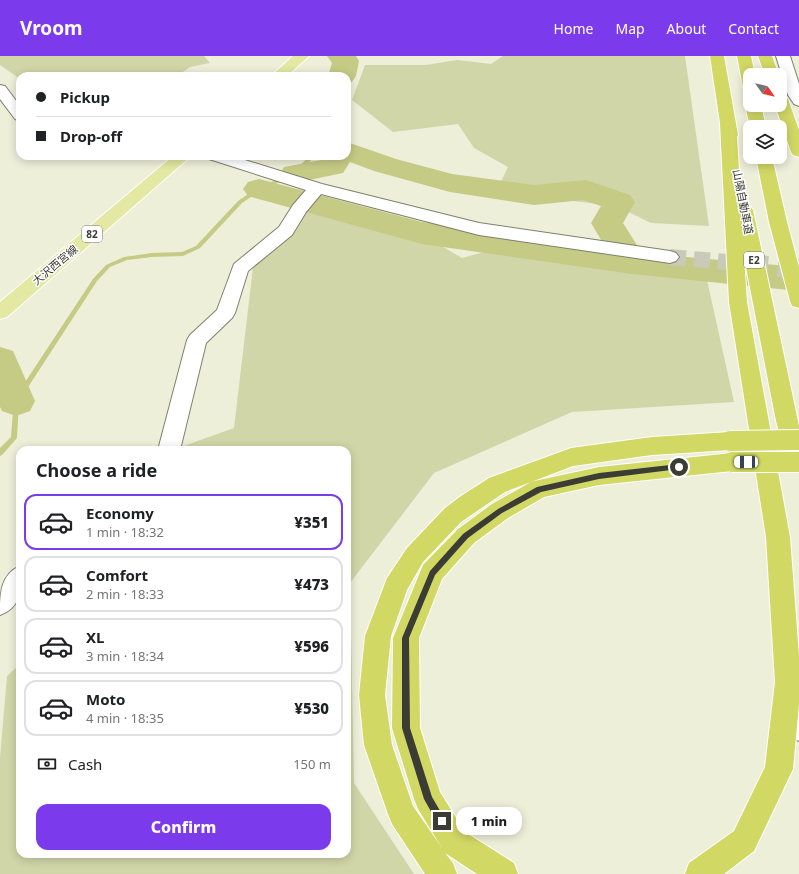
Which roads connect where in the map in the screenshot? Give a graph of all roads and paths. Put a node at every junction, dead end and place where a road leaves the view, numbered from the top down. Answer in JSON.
{"nodes":[{"id":1,"x":302,"y":56,"type":"edge"},
{"id":2,"x":717,"y":56,"type":"edge"},
{"id":3,"x":744,"y":56,"type":"edge"},
{"id":4,"x":765,"y":56,"type":"edge"},
{"id":5,"x":783,"y":56,"type":"edge"},
{"id":6,"x":746,"y":68,"type":"edge"},
{"id":7,"x":769,"y":68,"type":"edge"},
{"id":8,"x":283,"y":72,"type":"edge"},
{"id":9,"x":0,"y":88,"type":"edge"},
{"id":10,"x":799,"y":101,"type":"edge"},
{"id":11,"x":16,"y":110,"type":"edge"},
{"id":12,"x":785,"y":112,"type":"edge"},
{"id":13,"x":728,"y":122,"type":"junction"},
{"id":14,"x":799,"y":152,"type":"edge"},
{"id":15,"x":178,"y":160,"type":"edge"},
{"id":16,"x":228,"y":160,"type":"edge"},
{"id":17,"x":766,"y":164,"type":"edge"},
{"id":18,"x":308,"y":185,"type":"junction"},
{"id":19,"x":670,"y":256,"type":"tunnel mouth"},
{"id":20,"x":799,"y":301,"type":"edge"},
{"id":21,"x":1,"y":310,"type":"edge"},
{"id":22,"x":799,"y":440,"type":"edge"},
{"id":23,"x":170,"y":446,"type":"edge"},
{"id":24,"x":731,"y":452,"type":"junction"},
{"id":25,"x":799,"y":463,"type":"edge"},
{"id":26,"x":16,"y":582,"type":"edge"},
{"id":27,"x":0,"y":604,"type":"edge"},
{"id":28,"x":788,"y":682,"type":"junction"},
{"id":29,"x":799,"y":728,"type":"edge"},
{"id":30,"x":442,"y":874,"type":"edge"},
{"id":31,"x":503,"y":874,"type":"edge"},
{"id":32,"x":700,"y":874,"type":"edge"}],
"edges":[{"from":1,"to":8,"type":"main road"},
{"from":2,"to":13,"type":"highway","name":"山陽自動車道","number":"E2"},
{"from":3,"to":6,"type":"highway"},
{"from":4,"to":7,"type":"highway"},
{"from":5,"to":10,"type":"street"},
{"from":9,"to":11,"type":"street"},
{"from":12,"to":14,"type":"highway"},
{"from":13,"to":25,"type":"highway","name":"山陽自動車道","number":"E2"},
{"from":13,"to":28,"type":"highway"},
{"from":15,"to":21,"type":"main road","name":"大沢西宮線","number":"82"},
{"from":16,"to":18,"type":"street"},
{"from":17,"to":20,"type":"highway"},
{"from":18,"to":19,"type":"street"},
{"from":18,"to":23,"type":"street"},
{"from":22,"to":24,"type":"highway","bridge":true},
{"from":24,"to":25,"type":"highway","bridge":true},
{"from":24,"to":30,"type":"highway"},
{"from":24,"to":31,"type":"highway"},
{"from":26,"to":27,"type":"street"},
{"from":28,"to":29,"type":"street"},
{"from":28,"to":32,"type":"highway"}]}
